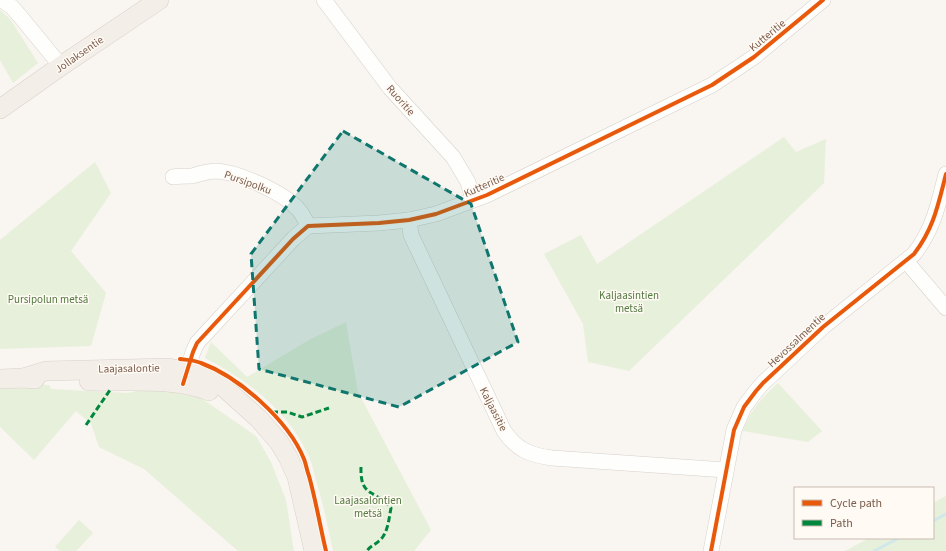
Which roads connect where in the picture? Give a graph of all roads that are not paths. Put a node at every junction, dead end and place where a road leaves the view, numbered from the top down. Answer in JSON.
{"nodes":[{"id":1,"x":2,"y":0,"type":"edge"},
{"id":2,"x":159,"y":0,"type":"edge"},
{"id":3,"x":324,"y":0,"type":"edge"},
{"id":4,"x":822,"y":0,"type":"edge"},
{"id":5,"x":60,"y":66,"type":"junction"},
{"id":6,"x":0,"y":110,"type":"edge"},
{"id":7,"x":946,"y":174,"type":"edge"},
{"id":8,"x":173,"y":177,"type":"dead end"},
{"id":9,"x":473,"y":200,"type":"junction"},
{"id":10,"x":409,"y":220,"type":"junction"},
{"id":11,"x":308,"y":226,"type":"junction"},
{"id":12,"x":906,"y":261,"type":"junction"},
{"id":13,"x":946,"y":308,"type":"edge"},
{"id":14,"x":185,"y":378,"type":"junction"},
{"id":15,"x":0,"y":379,"type":"edge"},
{"id":16,"x":726,"y":470,"type":"junction"},
{"id":17,"x":314,"y":551,"type":"edge"},
{"id":18,"x":711,"y":551,"type":"edge"}],
"edges":[{"from":1,"to":5,"type":"street"},
{"from":2,"to":5,"type":"main road","name":"Jollaksentie"},
{"from":3,"to":9,"type":"street","name":"Ruoritie"},
{"from":4,"to":9,"type":"street","name":"Kutteritie"},
{"from":5,"to":6,"type":"main road","name":"Jollaksentie"},
{"from":7,"to":12,"type":"street","name":"Hevossalmentie"},
{"from":8,"to":11,"type":"street","name":"Pursipolku"},
{"from":9,"to":10,"type":"street","name":"Kutteritie"},
{"from":10,"to":11,"type":"street","name":"Kutteritie"},
{"from":10,"to":16,"type":"street","name":"Kaljaasitie"},
{"from":11,"to":14,"type":"street"},
{"from":12,"to":13,"type":"street"},
{"from":12,"to":16,"type":"street","name":"Hevossalmentie"},
{"from":14,"to":15,"type":"main road","name":"Laajasalontie"},
{"from":14,"to":17,"type":"main road","name":"Laajasalontie"},
{"from":16,"to":18,"type":"street","name":"Hevossalmentie"}]}
